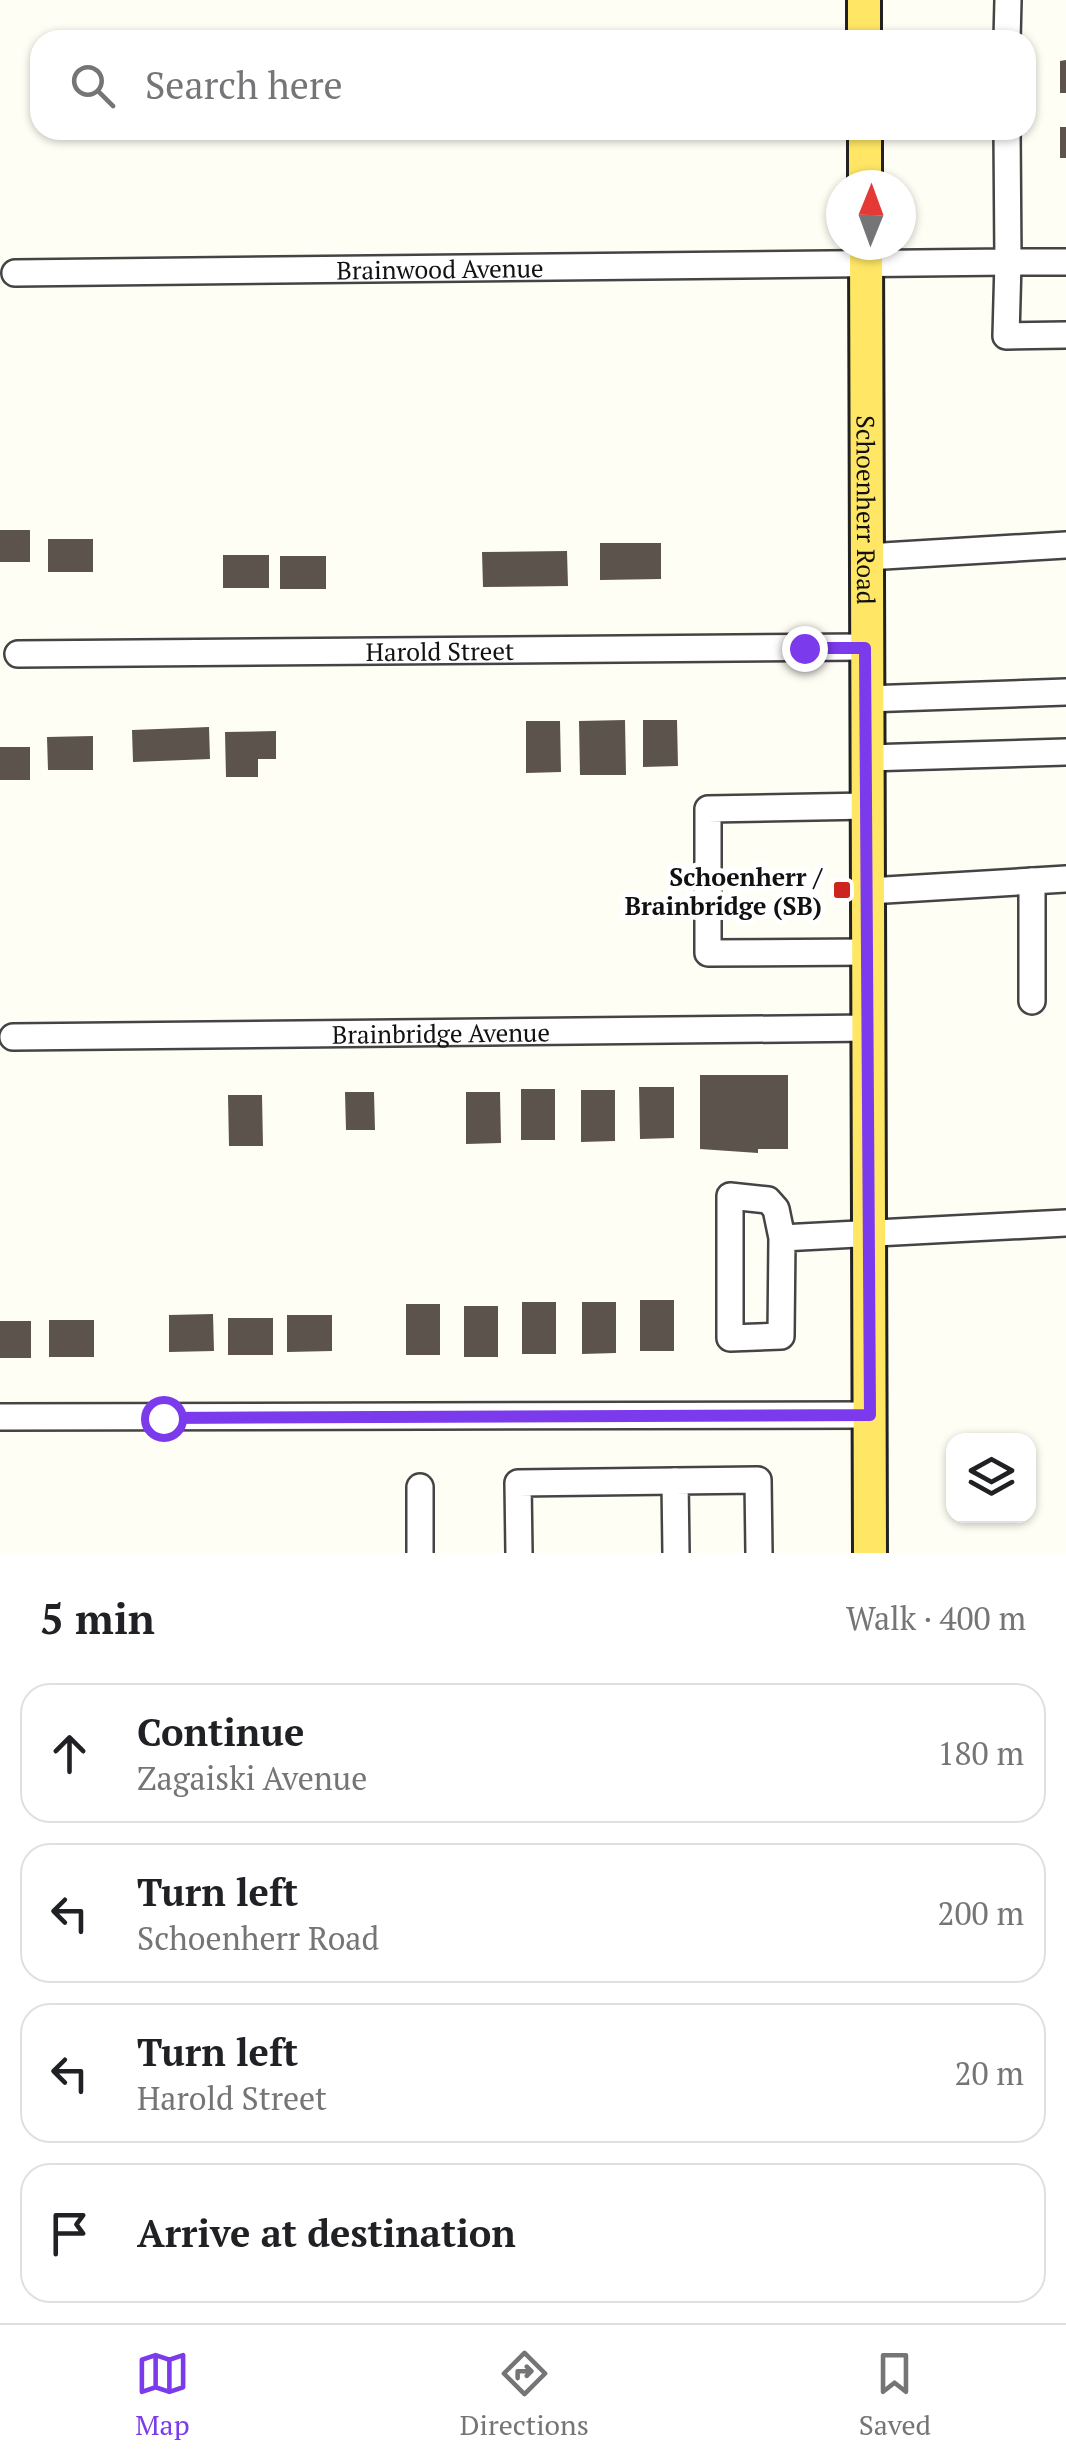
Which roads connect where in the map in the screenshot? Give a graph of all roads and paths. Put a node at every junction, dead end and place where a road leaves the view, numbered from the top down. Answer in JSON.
{"nodes":[{"id":1,"x":864,"y":0,"type":"edge"},
{"id":2,"x":1008,"y":0,"type":"edge"},
{"id":3,"x":864,"y":30,"type":"edge"},
{"id":4,"x":1007,"y":30,"type":"edge"},
{"id":5,"x":865,"y":140,"type":"edge"},
{"id":6,"x":1007,"y":140,"type":"edge"},
{"id":7,"x":865,"y":170,"type":"edge"},
{"id":8,"x":826,"y":256,"type":"edge"},
{"id":9,"x":916,"y":257,"type":"edge"},
{"id":10,"x":866,"y":260,"type":"edge"},
{"id":11,"x":1008,"y":262,"type":"junction"},
{"id":12,"x":1066,"y":262,"type":"edge"},
{"id":13,"x":15,"y":272,"type":"dead end"},
{"id":14,"x":1066,"y":335,"type":"edge"},
{"id":15,"x":1066,"y":545,"type":"edge"},
{"id":16,"x":867,"y":556,"type":"junction"},
{"id":17,"x":865,"y":648,"type":"junction"},
{"id":18,"x":18,"y":654,"type":"dead end"},
{"id":19,"x":1066,"y":692,"type":"edge"},
{"id":20,"x":866,"y":699,"type":"junction"},
{"id":21,"x":1066,"y":752,"type":"edge"},
{"id":22,"x":867,"y":758,"type":"junction"},
{"id":23,"x":868,"y":806,"type":"junction"},
{"id":24,"x":1066,"y":879,"type":"edge"},
{"id":25,"x":1032,"y":882,"type":"junction"},
{"id":26,"x":869,"y":891,"type":"junction"},
{"id":27,"x":870,"y":952,"type":"junction"},
{"id":28,"x":1032,"y":1000,"type":"dead end"},
{"id":29,"x":870,"y":1028,"type":"junction"},
{"id":30,"x":14,"y":1036,"type":"dead end"},
{"id":31,"x":1066,"y":1223,"type":"edge"},
{"id":32,"x":871,"y":1235,"type":"junction"},
{"id":33,"x":782,"y":1238,"type":"junction"},
{"id":34,"x":870,"y":1415,"type":"junction"},
{"id":35,"x":0,"y":1417,"type":"edge"},
{"id":36,"x":675,"y":1481,"type":"junction"},
{"id":37,"x":420,"y":1487,"type":"dead end"},
{"id":38,"x":420,"y":1553,"type":"edge"},
{"id":39,"x":519,"y":1553,"type":"edge"},
{"id":40,"x":676,"y":1553,"type":"edge"},
{"id":41,"x":758,"y":1553,"type":"edge"},
{"id":42,"x":870,"y":1553,"type":"edge"}],
"edges":[{"from":1,"to":3,"type":"main road"},
{"from":2,"to":4,"type":"street"},
{"from":5,"to":7,"type":"main road"},
{"from":6,"to":11,"type":"street"},
{"from":8,"to":13,"type":"street","name":"Brainwood Avenue"},
{"from":9,"to":11,"type":"street","name":"Brainwood Avenue"},
{"from":10,"to":16,"type":"main road","name":"Schoenherr Road"},
{"from":11,"to":12,"type":"street","name":"Brainwood Avenue"},
{"from":11,"to":14,"type":"street"},
{"from":15,"to":16,"type":"street"},
{"from":16,"to":17,"type":"main road","name":"Schoenherr Road"},
{"from":17,"to":18,"type":"street","name":"Harold Street"},
{"from":17,"to":20,"type":"main road","name":"Schoenherr Road"},
{"from":19,"to":20,"type":"street"},
{"from":20,"to":22,"type":"main road","name":"Schoenherr Road"},
{"from":21,"to":22,"type":"street"},
{"from":22,"to":23,"type":"main road","name":"Schoenherr Road"},
{"from":23,"to":26,"type":"main road","name":"Schoenherr Road"},
{"from":23,"to":27,"type":"street"},
{"from":24,"to":25,"type":"street"},
{"from":25,"to":26,"type":"street"},
{"from":25,"to":28,"type":"street"},
{"from":26,"to":27,"type":"main road","name":"Schoenherr Road"},
{"from":27,"to":29,"type":"main road","name":"Schoenherr Road"},
{"from":29,"to":30,"type":"street","name":"Brainbridge Avenue"},
{"from":29,"to":32,"type":"main road","name":"Schoenherr Road"},
{"from":31,"to":32,"type":"street"},
{"from":32,"to":33,"type":"street"},
{"from":32,"to":34,"type":"main road","name":"Schoenherr Road"},
{"from":33,"to":33,"type":"street"},
{"from":34,"to":35,"type":"street"},
{"from":34,"to":42,"type":"main road","name":"Schoenherr Road"},
{"from":36,"to":39,"type":"street"},
{"from":36,"to":40,"type":"street"},
{"from":36,"to":41,"type":"street"},
{"from":37,"to":38,"type":"street"}]}
